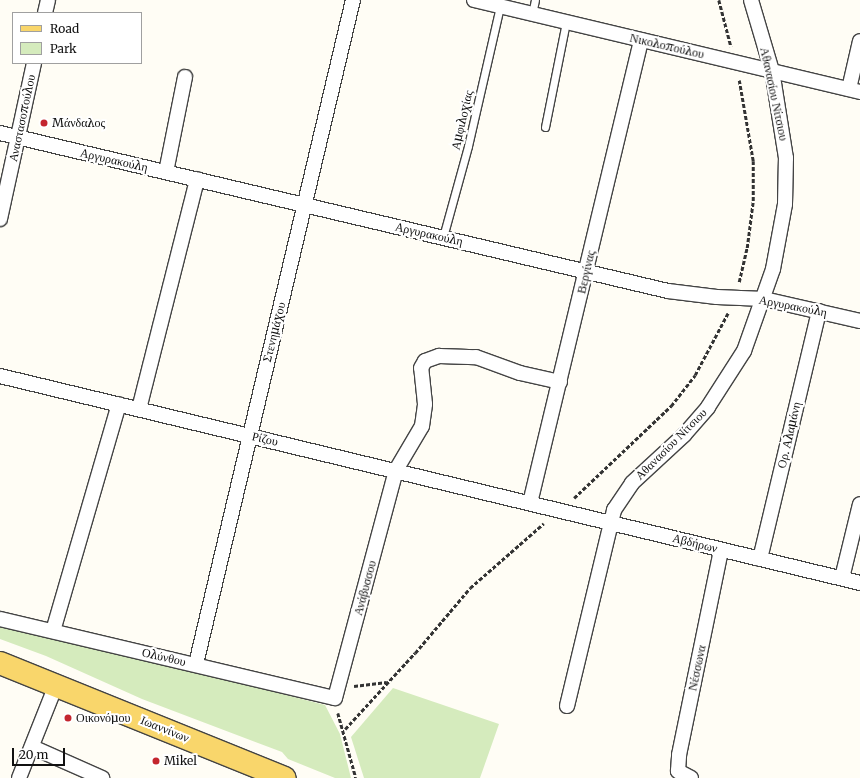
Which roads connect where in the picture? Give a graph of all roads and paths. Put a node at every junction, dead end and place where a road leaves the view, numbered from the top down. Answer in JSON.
{"nodes":[{"id":1,"x":48,"y":0,"type":"edge"},
{"id":2,"x":353,"y":0,"type":"edge"},
{"id":3,"x":474,"y":0,"type":"edge"},
{"id":4,"x":535,"y":0,"type":"edge"},
{"id":5,"x":719,"y":0,"type":"edge"},
{"id":6,"x":751,"y":0,"type":"edge"},
{"id":7,"x":500,"y":6,"type":"junction"},
{"id":8,"x":45,"y":12,"type":"edge"},
{"id":9,"x":532,"y":14,"type":"junction"},
{"id":10,"x":566,"y":22,"type":"junction"},
{"id":11,"x":641,"y":40,"type":"junction"},
{"id":12,"x":860,"y":41,"type":"edge"},
{"id":13,"x":735,"y":62,"type":"junction"},
{"id":14,"x":34,"y":64,"type":"edge"},
{"id":15,"x":772,"y":71,"type":"junction"},
{"id":16,"x":185,"y":77,"type":"dead end"},
{"id":17,"x":854,"y":90,"type":"edge"},
{"id":18,"x":545,"y":127,"type":"dead end"},
{"id":19,"x":0,"y":133,"type":"edge"},
{"id":20,"x":18,"y":137,"type":"junction"},
{"id":21,"x":166,"y":172,"type":"junction"},
{"id":22,"x":197,"y":179,"type":"junction"},
{"id":23,"x":305,"y":205,"type":"junction"},
{"id":24,"x":0,"y":219,"type":"edge"},
{"id":25,"x":443,"y":237,"type":"junction"},
{"id":26,"x":586,"y":272,"type":"junction"},
{"id":27,"x":735,"y":298,"type":"junction"},
{"id":28,"x":764,"y":299,"type":"junction"},
{"id":29,"x":819,"y":311,"type":"junction"},
{"id":30,"x":860,"y":321,"type":"edge"},
{"id":31,"x":0,"y":376,"type":"edge"},
{"id":32,"x":560,"y":382,"type":"junction"},
{"id":33,"x":119,"y":404,"type":"junction"},
{"id":34,"x":140,"y":409,"type":"junction"},
{"id":35,"x":250,"y":435,"type":"junction"},
{"id":36,"x":396,"y":470,"type":"junction"},
{"id":37,"x":530,"y":503,"type":"junction"},
{"id":38,"x":860,"y":504,"type":"edge"},
{"id":39,"x":561,"y":510,"type":"junction"},
{"id":40,"x":610,"y":522,"type":"junction"},
{"id":41,"x":721,"y":550,"type":"junction"},
{"id":42,"x":760,"y":559,"type":"junction"},
{"id":43,"x":842,"y":578,"type":"junction"},
{"id":44,"x":860,"y":582,"type":"edge"},
{"id":45,"x":0,"y":619,"type":"edge"},
{"id":46,"x":53,"y":631,"type":"junction"},
{"id":47,"x":0,"y":663,"type":"edge"},
{"id":48,"x":196,"y":664,"type":"junction"},
{"id":49,"x":387,"y":682,"type":"junction"},
{"id":50,"x":56,"y":685,"type":"junction"},
{"id":51,"x":339,"y":687,"type":"junction"},
{"id":52,"x":328,"y":698,"type":"junction"},
{"id":53,"x":567,"y":706,"type":"dead end"},
{"id":54,"x":344,"y":729,"type":"junction"},
{"id":55,"x":32,"y":747,"type":"junction"},
{"id":56,"x":19,"y":778,"type":"edge"},
{"id":57,"x":102,"y":778,"type":"edge"},
{"id":58,"x":285,"y":778,"type":"edge"},
{"id":59,"x":356,"y":778,"type":"edge"},
{"id":60,"x":691,"y":778,"type":"edge"}],
"edges":[{"from":1,"to":8,"type":"street"},
{"from":2,"to":23,"type":"street","name":"Στενημάχου"},
{"from":3,"to":7,"type":"street","name":"Νικολοπούλου"},
{"from":4,"to":9,"type":"lane"},
{"from":5,"to":13,"type":"path"},
{"from":6,"to":15,"type":"street","name":"Αθανασίου Νίτσιου"},
{"from":7,"to":9,"type":"street","name":"Νικολοπούλου"},
{"from":7,"to":25,"type":"lane","name":"Αμφιλοχίας"},
{"from":9,"to":10,"type":"street","name":"Νικολοπούλου"},
{"from":10,"to":11,"type":"street","name":"Νικολοπούλου"},
{"from":10,"to":18,"type":"lane"},
{"from":11,"to":13,"type":"street","name":"Νικολοπούλου"},
{"from":11,"to":26,"type":"street","name":"Βεργίνας"},
{"from":12,"to":17,"type":"street"},
{"from":13,"to":15,"type":"street","name":"Νικολοπούλου"},
{"from":13,"to":27,"type":"path"},
{"from":14,"to":20,"type":"street","name":"Αναστασοπούλου"},
{"from":15,"to":17,"type":"street","name":"Νικολοπούλου"},
{"from":15,"to":28,"type":"street","name":"Αθανασίου Νίτσιου"},
{"from":16,"to":21,"type":"street"},
{"from":19,"to":20,"type":"street","name":"Αργυρακούλη"},
{"from":20,"to":21,"type":"street","name":"Αργυρακούλη"},
{"from":20,"to":24,"type":"street","name":"Αναστασοπούλου"},
{"from":21,"to":22,"type":"street","name":"Αργυρακούλη"},
{"from":22,"to":23,"type":"street","name":"Αργυρακούλη"},
{"from":22,"to":34,"type":"street"},
{"from":23,"to":25,"type":"street","name":"Αργυρακούλη"},
{"from":23,"to":35,"type":"street","name":"Στενημάχου"},
{"from":25,"to":26,"type":"street","name":"Αργυρακούλη"},
{"from":26,"to":27,"type":"street","name":"Αργυρακούλη"},
{"from":26,"to":32,"type":"street","name":"Βεργίνας"},
{"from":27,"to":28,"type":"street","name":"Αργυρακούλη"},
{"from":27,"to":39,"type":"path"},
{"from":28,"to":29,"type":"street","name":"Αργυρακούλη"},
{"from":28,"to":40,"type":"street","name":"Αθανασίου Νίτσιου"},
{"from":29,"to":30,"type":"street","name":"Αργυρακούλη"},
{"from":29,"to":42,"type":"street","name":"Ορ. Αλαμάνη"},
{"from":31,"to":33,"type":"street","name":"Ρίζου"},
{"from":32,"to":36,"type":"street","name":"Ανάβυσσου"},
{"from":32,"to":37,"type":"street","name":"Βεργίνας"},
{"from":33,"to":34,"type":"street","name":"Ρίζου"},
{"from":33,"to":46,"type":"street"},
{"from":34,"to":35,"type":"street","name":"Ρίζου"},
{"from":35,"to":36,"type":"street","name":"Ρίζου"},
{"from":35,"to":48,"type":"street","name":"Στενημάχου"},
{"from":36,"to":37,"type":"street","name":"Ρίζου"},
{"from":36,"to":51,"type":"street","name":"Ανάβυσσου"},
{"from":37,"to":39,"type":"street","name":"Αβδήρων"},
{"from":38,"to":43,"type":"street"},
{"from":39,"to":40,"type":"street","name":"Αβδήρων"},
{"from":39,"to":49,"type":"path"},
{"from":40,"to":41,"type":"street","name":"Αβδήρων"},
{"from":40,"to":53,"type":"street","name":"Αθανασίου Νίτσιου"},
{"from":41,"to":42,"type":"street","name":"Αβδήρων"},
{"from":41,"to":60,"type":"street","name":"Νέσσωνα"},
{"from":42,"to":43,"type":"street","name":"Αβδήρων"},
{"from":43,"to":44,"type":"street","name":"Αβδήρων"},
{"from":45,"to":46,"type":"street","name":"Ολύνθου"},
{"from":46,"to":48,"type":"street","name":"Ολύνθου"},
{"from":47,"to":50,"type":"main road","name":"Ιωαννίνων"},
{"from":48,"to":52,"type":"street","name":"Ολύνθου"},
{"from":49,"to":51,"type":"path"},
{"from":49,"to":54,"type":"path"},
{"from":50,"to":55,"type":"street"},
{"from":50,"to":58,"type":"main road","name":"Ιωαννίνων"},
{"from":51,"to":52,"type":"street"},
{"from":52,"to":54,"type":"path"},
{"from":54,"to":59,"type":"path"},
{"from":55,"to":56,"type":"street"},
{"from":55,"to":57,"type":"street"}]}
